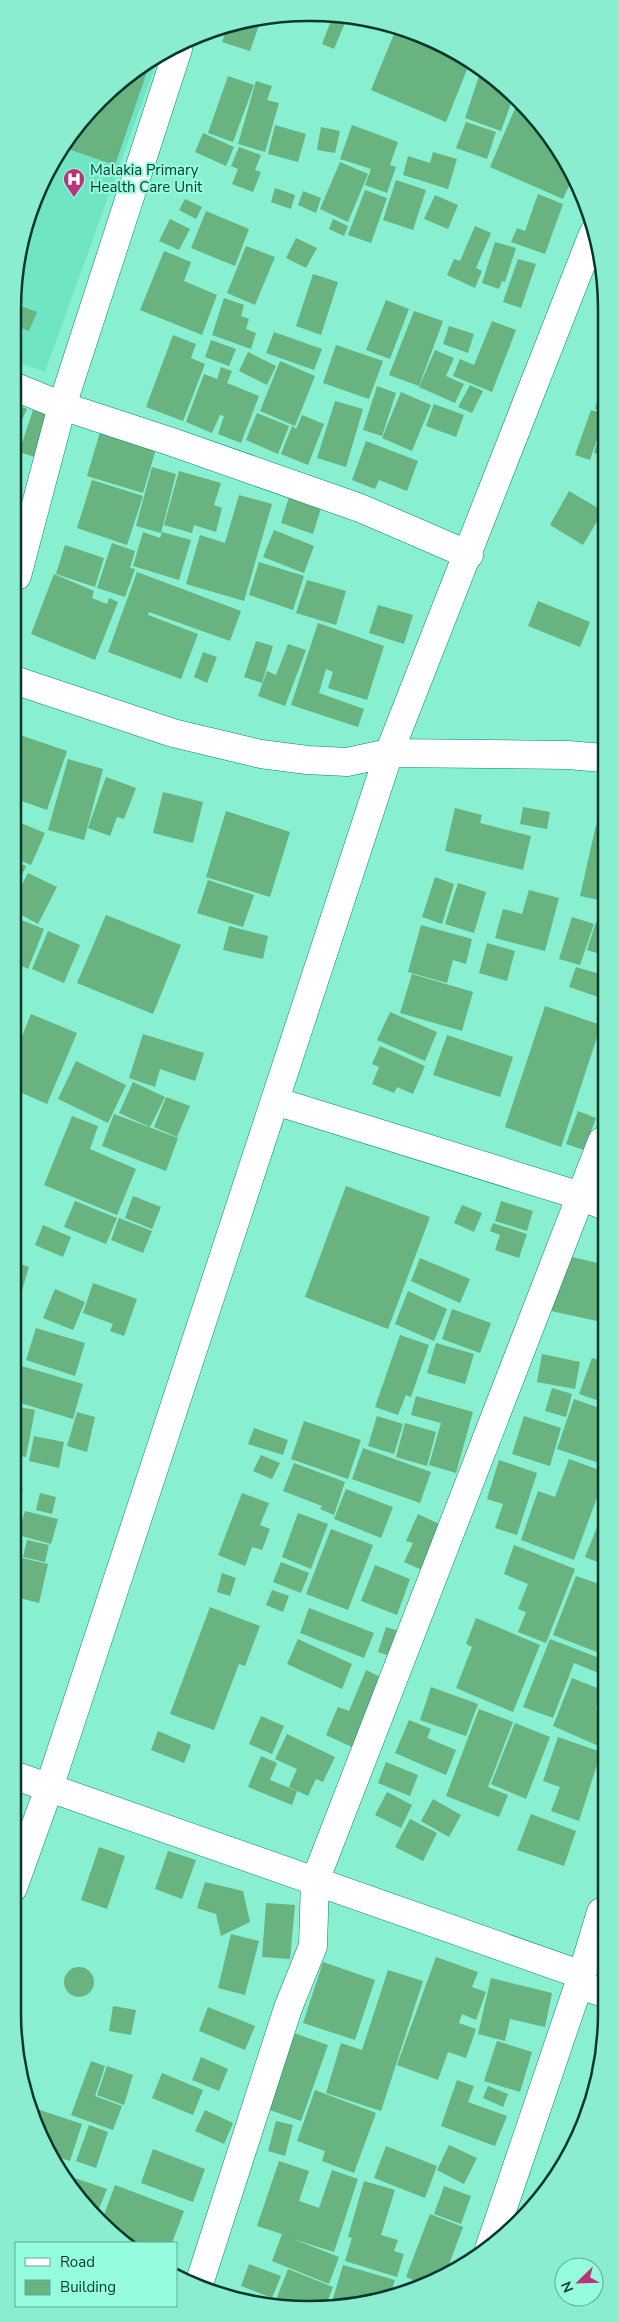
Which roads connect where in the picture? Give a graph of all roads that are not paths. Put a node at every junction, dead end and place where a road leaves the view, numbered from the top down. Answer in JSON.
{"nodes":[{"id":1,"x":176,"y":54,"type":"edge"},
{"id":2,"x":590,"y":243,"type":"edge"},
{"id":3,"x":21,"y":389,"type":"edge"},
{"id":4,"x":62,"y":406,"type":"junction"},
{"id":5,"x":469,"y":555,"type":"junction"},
{"id":6,"x":21,"y":561,"type":"edge"},
{"id":7,"x":21,"y":682,"type":"edge"},
{"id":8,"x":389,"y":753,"type":"junction"},
{"id":9,"x":598,"y":758,"type":"edge"},
{"id":10,"x":275,"y":1101,"type":"junction"},
{"id":11,"x":598,"y":1166,"type":"edge"},
{"id":12,"x":592,"y":1201,"type":"edge"},
{"id":13,"x":21,"y":1778,"type":"edge"},
{"id":14,"x":49,"y":1788,"type":"junction"},
{"id":15,"x":21,"y":1866,"type":"edge"},
{"id":16,"x":315,"y":1882,"type":"junction"},
{"id":17,"x":598,"y":1936,"type":"edge"},
{"id":18,"x":592,"y":1983,"type":"edge"},
{"id":19,"x":495,"y":2233,"type":"edge"},
{"id":20,"x":200,"y":2279,"type":"edge"}],
"edges":[{"from":1,"to":4,"type":"street"},
{"from":2,"to":5,"type":"street"},
{"from":3,"to":4,"type":"street"},
{"from":4,"to":5,"type":"street"},
{"from":4,"to":6,"type":"street"},
{"from":5,"to":8,"type":"street"},
{"from":7,"to":8,"type":"street"},
{"from":8,"to":9,"type":"street"},
{"from":8,"to":10,"type":"street"},
{"from":10,"to":12,"type":"street"},
{"from":10,"to":14,"type":"street"},
{"from":11,"to":12,"type":"street"},
{"from":12,"to":16,"type":"street"},
{"from":13,"to":14,"type":"street"},
{"from":14,"to":15,"type":"street"},
{"from":14,"to":16,"type":"street"},
{"from":16,"to":18,"type":"street"},
{"from":16,"to":20,"type":"street"},
{"from":17,"to":18,"type":"street"},
{"from":18,"to":19,"type":"street"}]}
